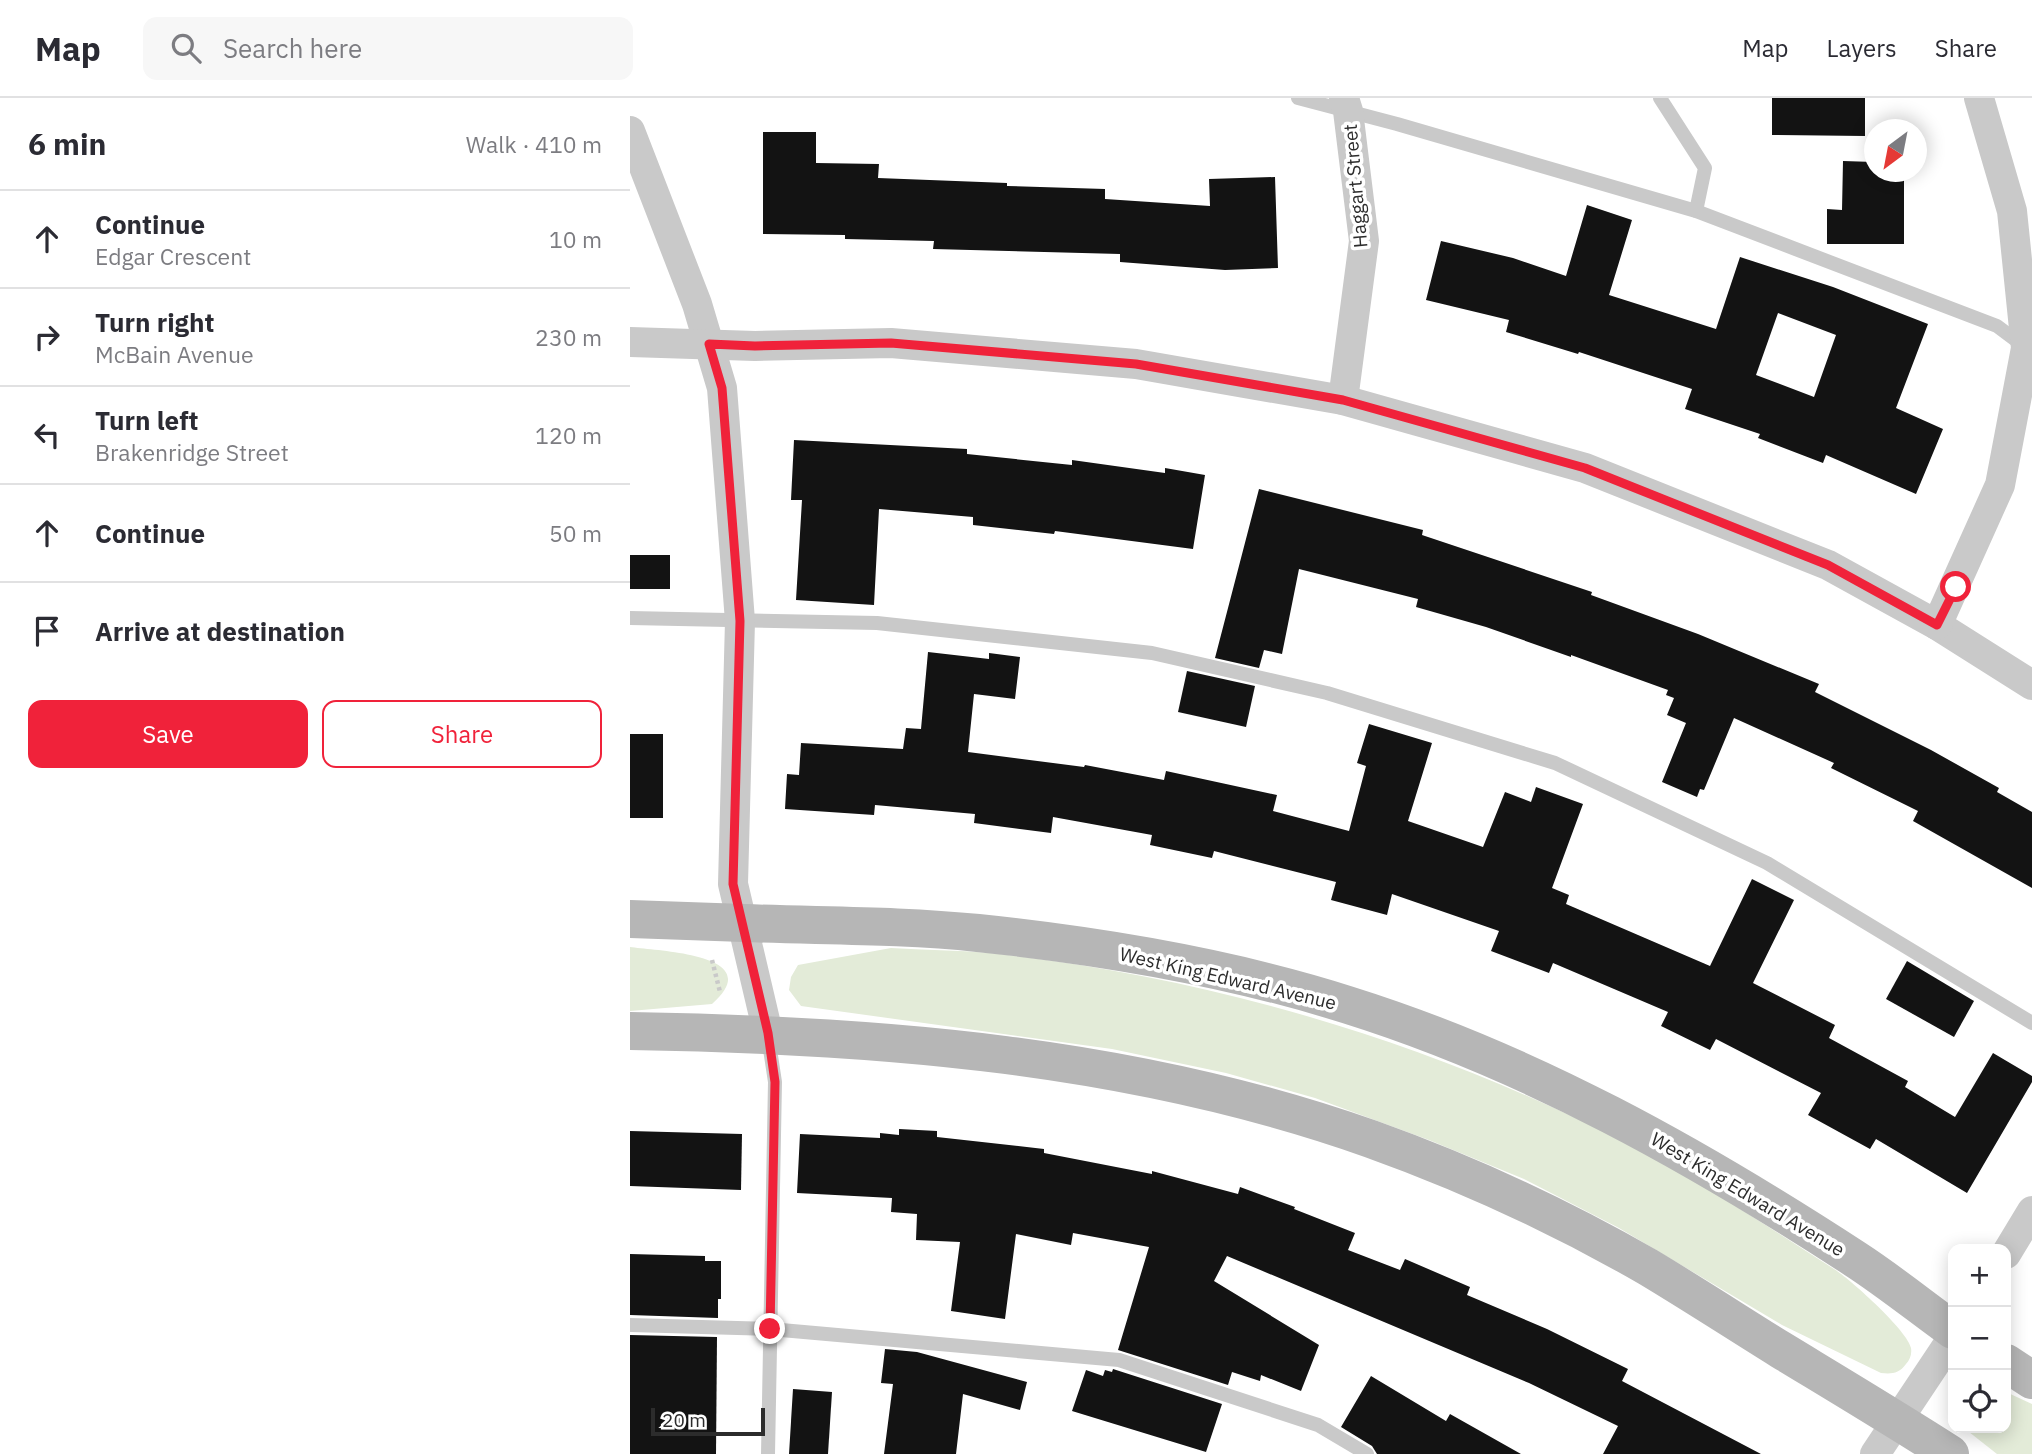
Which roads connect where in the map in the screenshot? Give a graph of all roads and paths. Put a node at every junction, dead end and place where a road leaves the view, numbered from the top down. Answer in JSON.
{"nodes":[{"id":1,"x":1298,"y":98,"type":"edge"},
{"id":2,"x":1660,"y":98,"type":"edge"},
{"id":3,"x":1979,"y":98,"type":"edge"},
{"id":4,"x":1346,"y":105,"type":"edge"},
{"id":5,"x":630,"y":131,"type":"edge"},
{"id":6,"x":1696,"y":211,"type":"junction"},
{"id":7,"x":630,"y":342,"type":"edge"},
{"id":8,"x":709,"y":344,"type":"junction"},
{"id":9,"x":2029,"y":350,"type":"edge"},
{"id":10,"x":1343,"y":400,"type":"junction"},
{"id":11,"x":630,"y":618,"type":"edge"},
{"id":12,"x":740,"y":621,"type":"junction"},
{"id":13,"x":1937,"y":625,"type":"junction"},
{"id":14,"x":2032,"y":685,"type":"edge"},
{"id":15,"x":630,"y":919,"type":"edge"},
{"id":16,"x":743,"y":923,"type":"junction"},
{"id":17,"x":712,"y":960,"type":"dead end"},
{"id":18,"x":721,"y":996,"type":"dead end"},
{"id":19,"x":2032,"y":1023,"type":"edge"},
{"id":20,"x":630,"y":1031,"type":"edge"},
{"id":21,"x":768,"y":1033,"type":"junction"},
{"id":22,"x":2032,"y":1211,"type":"edge"},
{"id":23,"x":2011,"y":1246,"type":"edge"},
{"id":24,"x":630,"y":1325,"type":"edge"},
{"id":25,"x":1948,"y":1326,"type":"edge"},
{"id":26,"x":770,"y":1329,"type":"junction"},
{"id":27,"x":1948,"y":1345,"type":"edge"},
{"id":28,"x":2011,"y":1366,"type":"edge"},
{"id":29,"x":2032,"y":1380,"type":"edge"},
{"id":30,"x":1898,"y":1420,"type":"junction"},
{"id":31,"x":768,"y":1454,"type":"edge"},
{"id":32,"x":1367,"y":1454,"type":"edge"},
{"id":33,"x":1875,"y":1454,"type":"edge"},
{"id":34,"x":1950,"y":1454,"type":"edge"}],
"edges":[{"from":1,"to":4,"type":"lane"},
{"from":2,"to":6,"type":"lane"},
{"from":3,"to":9,"type":"street"},
{"from":4,"to":6,"type":"lane"},
{"from":4,"to":10,"type":"street","name":"Haggart Street"},
{"from":5,"to":8,"type":"street"},
{"from":6,"to":9,"type":"lane"},
{"from":7,"to":8,"type":"street"},
{"from":8,"to":10,"type":"street"},
{"from":8,"to":12,"type":"street"},
{"from":9,"to":13,"type":"street"},
{"from":10,"to":13,"type":"street"},
{"from":11,"to":12,"type":"lane"},
{"from":12,"to":16,"type":"street"},
{"from":12,"to":19,"type":"lane"},
{"from":13,"to":14,"type":"street"},
{"from":15,"to":16,"type":"main road","name":"West King Edward Avenue"},
{"from":16,"to":21,"type":"street"},
{"from":16,"to":25,"type":"main road","name":"West King Edward Avenue"},
{"from":17,"to":18,"type":"path"},
{"from":20,"to":21,"type":"main road"},
{"from":21,"to":26,"type":"lane"},
{"from":21,"to":30,"type":"main road"},
{"from":22,"to":23,"type":"street"},
{"from":24,"to":26,"type":"lane"},
{"from":26,"to":31,"type":"lane"},
{"from":26,"to":32,"type":"lane"},
{"from":27,"to":30,"type":"street"},
{"from":28,"to":29,"type":"main road"},
{"from":30,"to":33,"type":"street"},
{"from":30,"to":34,"type":"main road"}]}
